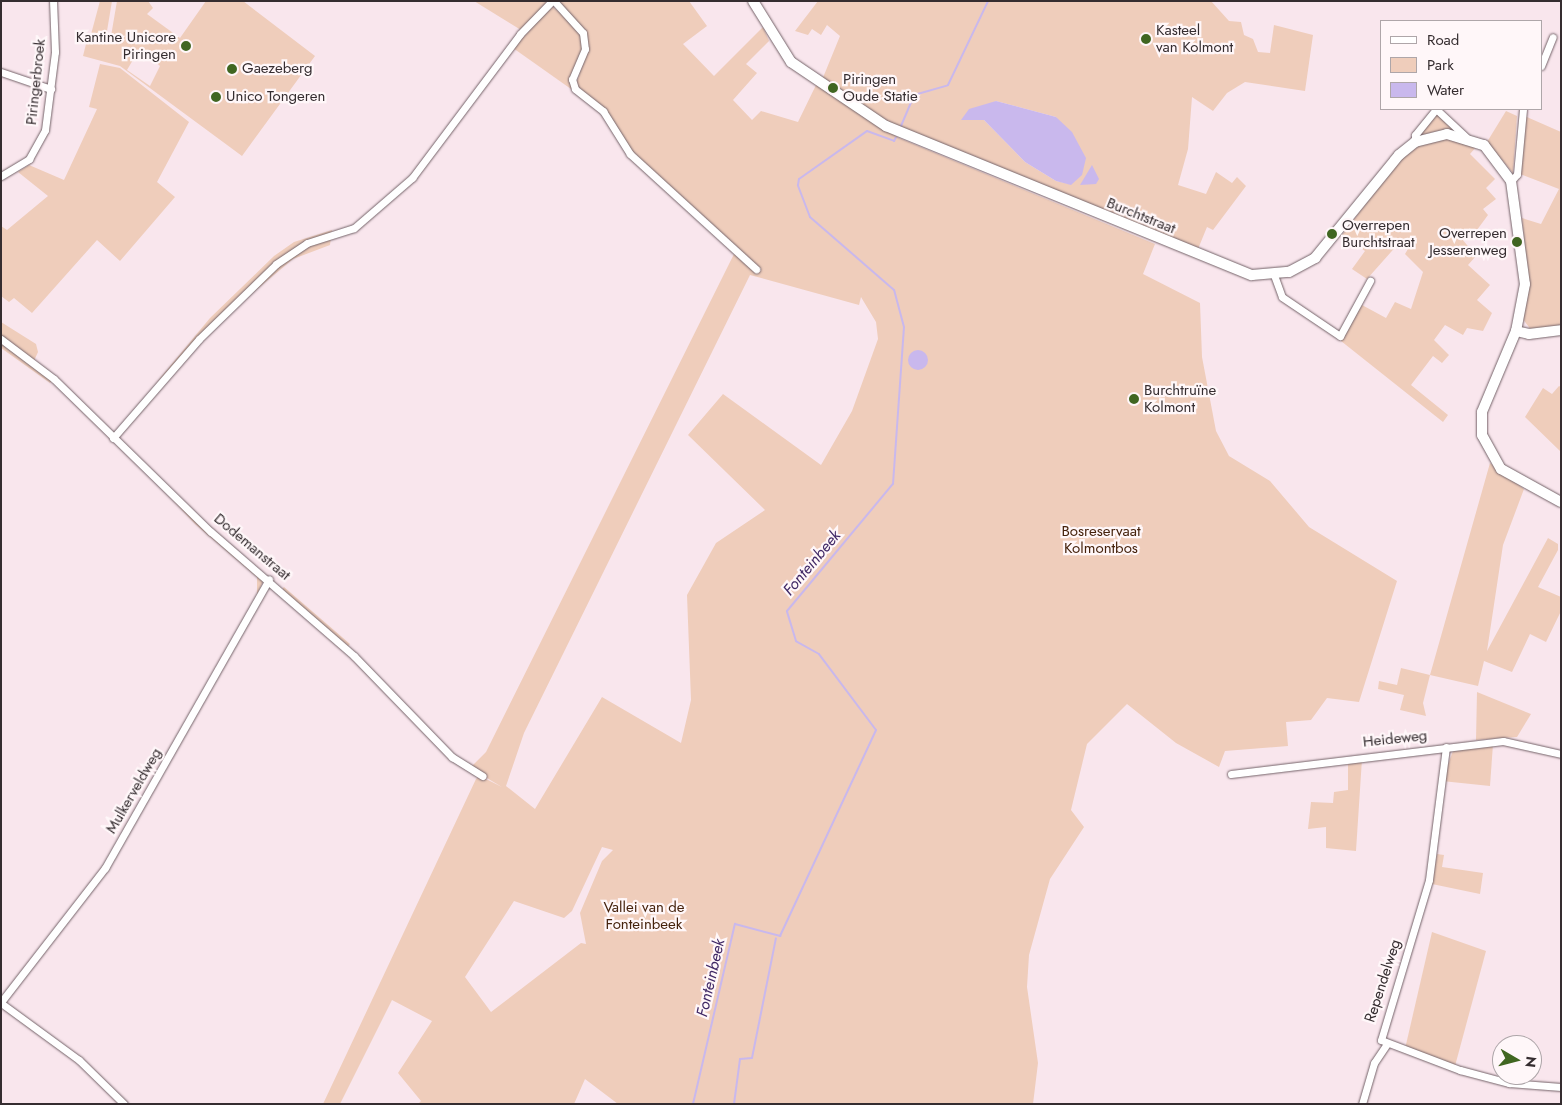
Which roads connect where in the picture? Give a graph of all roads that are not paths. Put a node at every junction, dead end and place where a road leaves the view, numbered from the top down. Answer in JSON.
{"nodes":[{"id":1,"x":53,"y":1,"type":"edge"},
{"id":2,"x":553,"y":1,"type":"edge"},
{"id":3,"x":753,"y":1,"type":"edge"},
{"id":4,"x":1553,"y":37,"type":"dead end"},
{"id":5,"x":1542,"y":64,"type":"edge"},
{"id":6,"x":1,"y":72,"type":"edge"},
{"id":7,"x":51,"y":89,"type":"junction"},
{"id":8,"x":1435,"y":110,"type":"edge"},
{"id":9,"x":1437,"y":110,"type":"edge"},
{"id":10,"x":1523,"y":110,"type":"edge"},
{"id":11,"x":1466,"y":137,"type":"junction"},
{"id":12,"x":1414,"y":142,"type":"junction"},
{"id":13,"x":1,"y":176,"type":"edge"},
{"id":14,"x":1511,"y":181,"type":"junction"},
{"id":15,"x":756,"y":269,"type":"dead end"},
{"id":16,"x":1274,"y":275,"type":"junction"},
{"id":17,"x":1370,"y":281,"type":"dead end"},
{"id":18,"x":1561,"y":330,"type":"edge"},
{"id":19,"x":1516,"y":331,"type":"junction"},
{"id":20,"x":1,"y":339,"type":"edge"},
{"id":21,"x":113,"y":438,"type":"junction"},
{"id":22,"x":1561,"y":502,"type":"edge"},
{"id":23,"x":269,"y":579,"type":"junction"},
{"id":24,"x":1446,"y":747,"type":"junction"},
{"id":25,"x":1561,"y":754,"type":"edge"},
{"id":26,"x":1231,"y":774,"type":"dead end"},
{"id":27,"x":483,"y":776,"type":"dead end"},
{"id":28,"x":1,"y":1003,"type":"edge"},
{"id":29,"x":1386,"y":1045,"type":"junction"},
{"id":30,"x":1561,"y":1087,"type":"edge"},
{"id":31,"x":124,"y":1104,"type":"edge"},
{"id":32,"x":1362,"y":1104,"type":"edge"}],
"edges":[{"from":1,"to":7,"type":"street","name":"Piringerbroek"},
{"from":2,"to":15,"type":"street"},
{"from":2,"to":21,"type":"street"},
{"from":3,"to":16,"type":"street","name":"Burchtstraat"},
{"from":4,"to":5,"type":"street"},
{"from":6,"to":7,"type":"street"},
{"from":7,"to":13,"type":"street","name":"Piringerbroek"},
{"from":8,"to":12,"type":"street","name":"Burchtstraat"},
{"from":9,"to":11,"type":"street","name":"Burchtstraat"},
{"from":10,"to":14,"type":"street","name":"Burchtstraat"},
{"from":11,"to":12,"type":"street","name":"Burchtstraat"},
{"from":11,"to":14,"type":"street","name":"Burchtstraat"},
{"from":12,"to":16,"type":"street","name":"Burchtstraat"},
{"from":14,"to":19,"type":"street","name":"Burchtstraat"},
{"from":16,"to":17,"type":"street"},
{"from":18,"to":19,"type":"street"},
{"from":19,"to":22,"type":"street","name":"Burchtstraat"},
{"from":20,"to":21,"type":"street","name":"Dodemanstraat"},
{"from":21,"to":23,"type":"street","name":"Dodemanstraat"},
{"from":23,"to":27,"type":"street","name":"Dodemanstraat"},
{"from":23,"to":28,"type":"street","name":"Mulkerveldweg"},
{"from":24,"to":25,"type":"street","name":"Heideweg"},
{"from":24,"to":26,"type":"street","name":"Heideweg"},
{"from":24,"to":29,"type":"street","name":"Rependelweg"},
{"from":28,"to":31,"type":"street"},
{"from":29,"to":30,"type":"street","name":"Rependelweg"},
{"from":29,"to":32,"type":"street"}]}
